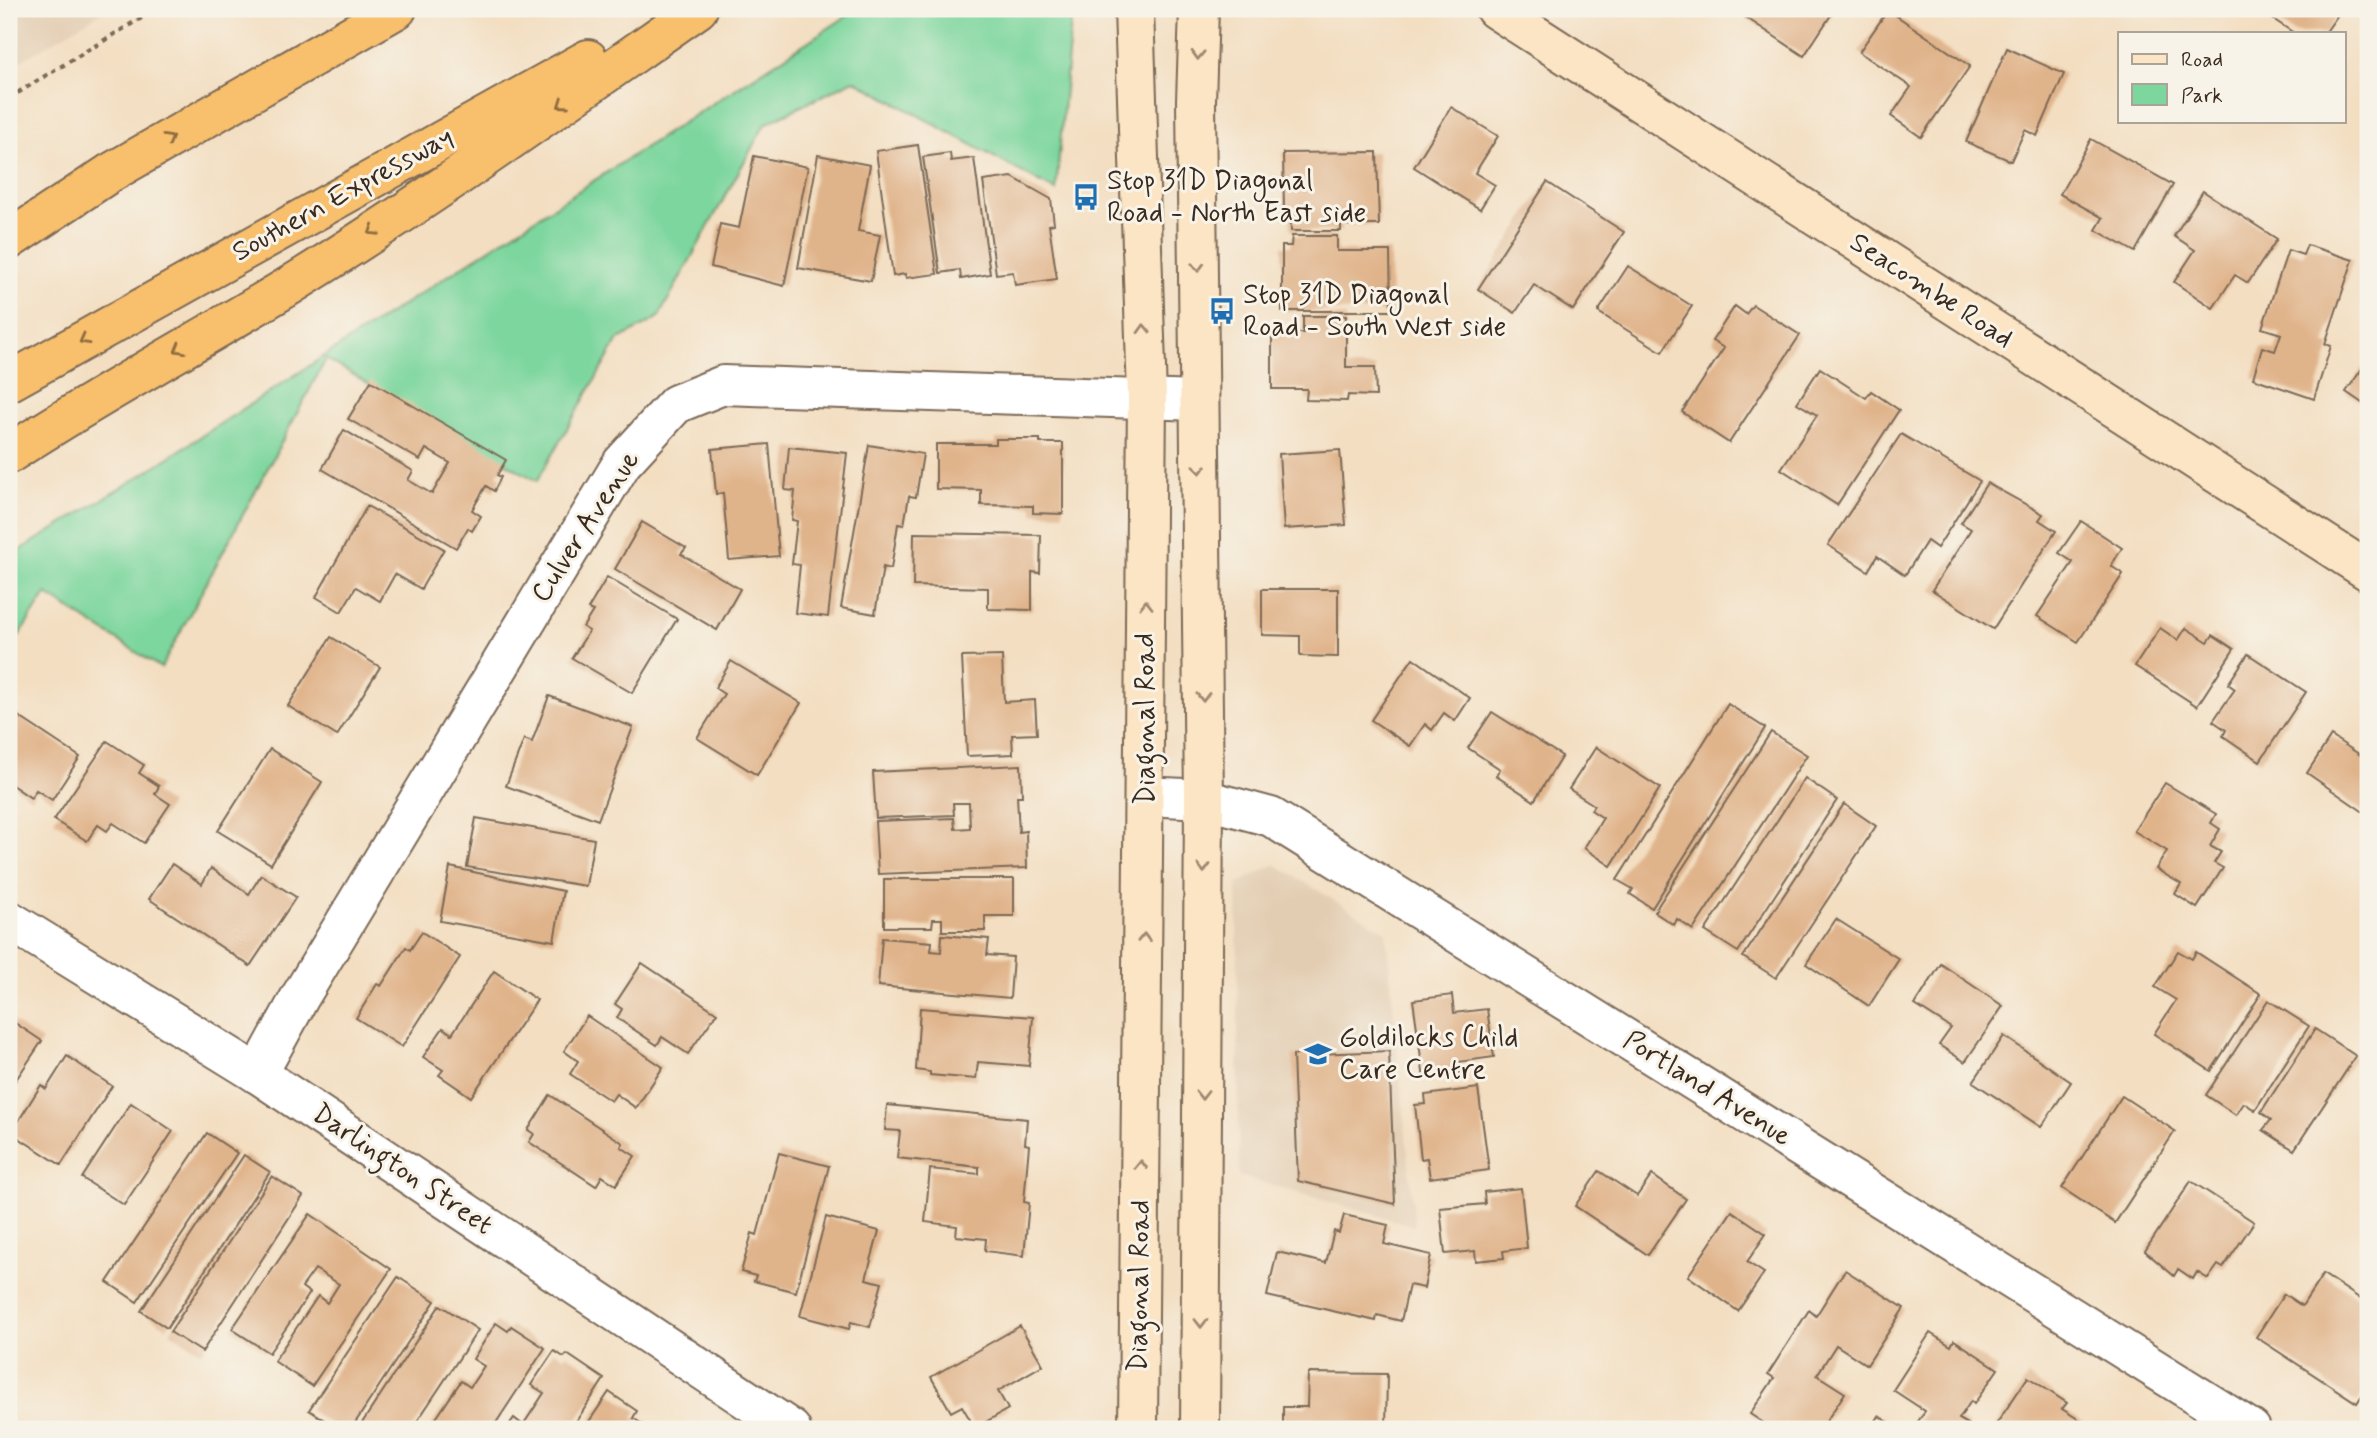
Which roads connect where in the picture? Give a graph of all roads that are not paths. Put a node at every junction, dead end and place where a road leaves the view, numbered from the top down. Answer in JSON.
{"nodes":[{"id":1,"x":397,"y":9,"type":"edge"},
{"id":2,"x":678,"y":9,"type":"edge"},
{"id":3,"x":698,"y":9,"type":"edge"},
{"id":4,"x":1134,"y":9,"type":"edge"},
{"id":5,"x":1199,"y":9,"type":"edge"},
{"id":6,"x":1495,"y":9,"type":"edge"},
{"id":7,"x":110,"y":173,"type":"junction"},
{"id":8,"x":9,"y":222,"type":"edge"},
{"id":9,"x":9,"y":240,"type":"edge"},
{"id":10,"x":9,"y":382,"type":"edge"},
{"id":11,"x":1147,"y":397,"type":"junction"},
{"id":12,"x":1199,"y":401,"type":"junction"},
{"id":13,"x":9,"y":454,"type":"edge"},
{"id":14,"x":2368,"y":571,"type":"edge"},
{"id":15,"x":1145,"y":796,"type":"junction"},
{"id":16,"x":1204,"y":799,"type":"junction"},
{"id":17,"x":9,"y":920,"type":"edge"},
{"id":18,"x":258,"y":1074,"type":"junction"},
{"id":19,"x":790,"y":1429,"type":"edge"},
{"id":20,"x":1138,"y":1429,"type":"edge"},
{"id":21,"x":1200,"y":1429,"type":"edge"},
{"id":22,"x":2251,"y":1429,"type":"edge"}],
"edges":[{"from":7,"to":1,"type":"highway","one_way":true},
{"from":2,"to":10,"type":"highway","name":"Southern Expressway","one_way":true},
{"from":3,"to":13,"type":"highway","one_way":true},
{"from":11,"to":4,"type":"main road","name":"Diagonal Road","one_way":true},
{"from":5,"to":12,"type":"main road","name":"Diagonal Road","one_way":true},
{"from":6,"to":14,"type":"main road","name":"Seacombe Road"},
{"from":7,"to":8,"type":"highway"},
{"from":7,"to":9,"type":"highway"},
{"from":11,"to":12,"type":"street","name":"Culver Avenue"},
{"from":15,"to":11,"type":"main road","name":"Diagonal Road","one_way":true},
{"from":11,"to":18,"type":"street","name":"Culver Avenue"},
{"from":12,"to":16,"type":"main road","name":"Diagonal Road","one_way":true},
{"from":15,"to":16,"type":"street","name":"Portland Avenue"},
{"from":20,"to":15,"type":"main road","name":"Diagonal Road","one_way":true},
{"from":16,"to":21,"type":"main road","name":"Diagonal Road","one_way":true},
{"from":16,"to":22,"type":"street","name":"Portland Avenue"},
{"from":17,"to":18,"type":"street","name":"Darlington Street"},
{"from":18,"to":19,"type":"street","name":"Darlington Street"}]}
